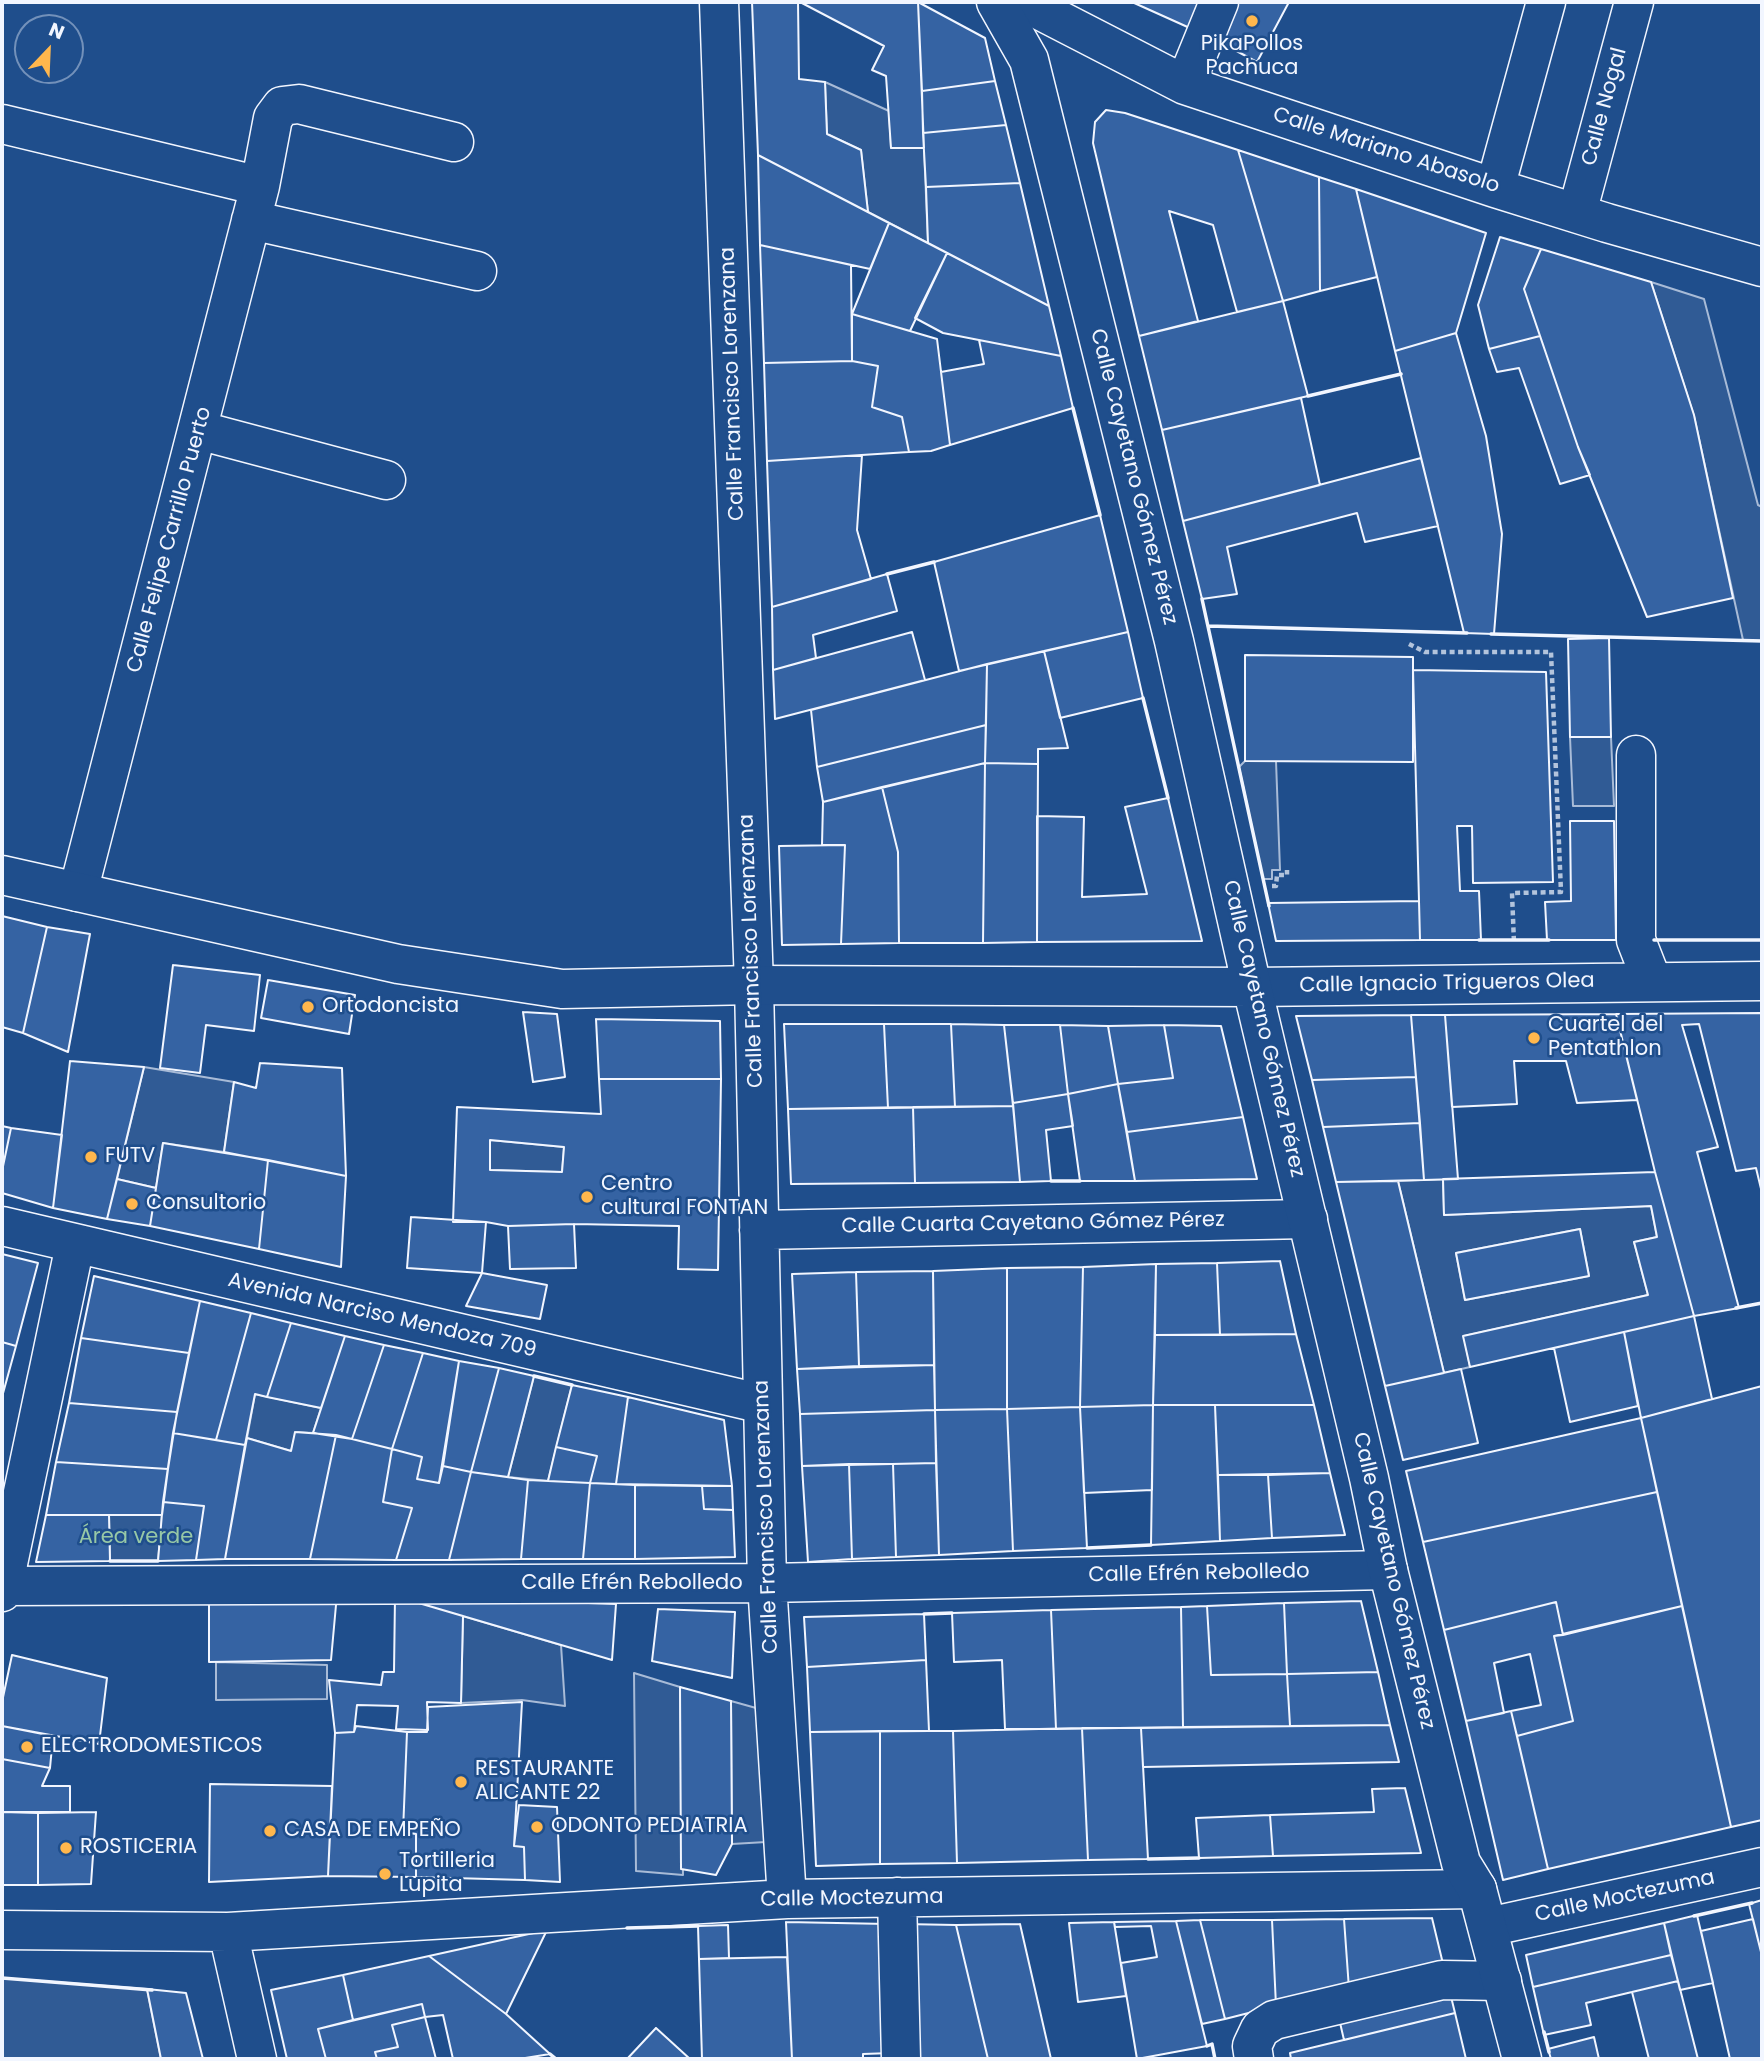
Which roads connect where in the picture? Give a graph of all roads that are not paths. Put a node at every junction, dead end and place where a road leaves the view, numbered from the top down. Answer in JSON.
{"nodes":[{"id":1,"x":719,"y":2,"type":"edge"},
{"id":2,"x":996,"y":2,"type":"edge"},
{"id":3,"x":1024,"y":2,"type":"edge"},
{"id":4,"x":1219,"y":2,"type":"edge"},
{"id":5,"x":1546,"y":2,"type":"edge"},
{"id":6,"x":1634,"y":2,"type":"edge"},
{"id":7,"x":1185,"y":85,"type":"junction"},
{"id":8,"x":2,"y":124,"type":"edge"},
{"id":9,"x":454,"y":142,"type":"dead end"},
{"id":10,"x":1495,"y":188,"type":"junction"},
{"id":11,"x":256,"y":203,"type":"junction"},
{"id":12,"x":1577,"y":213,"type":"junction"},
{"id":13,"x":1762,"y":267,"type":"edge"},
{"id":14,"x":477,"y":271,"type":"dead end"},
{"id":15,"x":198,"y":430,"type":"junction"},
{"id":16,"x":386,"y":480,"type":"dead end"},
{"id":17,"x":1636,"y":755,"type":"dead end"},
{"id":18,"x":2,"y":875,"type":"edge"},
{"id":19,"x":78,"y":892,"type":"junction"},
{"id":20,"x":1652,"y":981,"type":"junction"},
{"id":21,"x":1762,"y":981,"type":"edge"},
{"id":22,"x":754,"y":985,"type":"junction"},
{"id":23,"x":1252,"y":987,"type":"junction"},
{"id":24,"x":1308,"y":1219,"type":"junction"},
{"id":25,"x":2,"y":1226,"type":"edge"},
{"id":26,"x":759,"y":1230,"type":"junction"},
{"id":27,"x":75,"y":1245,"type":"junction"},
{"id":28,"x":763,"y":1404,"type":"junction"},
{"id":29,"x":1388,"y":1570,"type":"junction"},
{"id":30,"x":767,"y":1583,"type":"junction"},
{"id":31,"x":2,"y":1588,"type":"edge"},
{"id":32,"x":1762,"y":1867,"type":"edge"},
{"id":33,"x":1476,"y":1889,"type":"junction"},
{"id":34,"x":897,"y":1897,"type":"junction"},
{"id":35,"x":787,"y":1899,"type":"junction"},
{"id":36,"x":1488,"y":1927,"type":"junction"},
{"id":37,"x":2,"y":1930,"type":"edge"},
{"id":38,"x":228,"y":1932,"type":"junction"},
{"id":39,"x":1503,"y":1981,"type":"junction"},
{"id":40,"x":257,"y":2059,"type":"edge"},
{"id":41,"x":901,"y":2059,"type":"edge"},
{"id":42,"x":1254,"y":2059,"type":"edge"},
{"id":43,"x":1522,"y":2059,"type":"edge"}],
"edges":[{"from":1,"to":22,"type":"street","name":"Calle Francisco Lorenzana"},
{"from":2,"to":23,"type":"street","name":"Calle Cayetano Gómez Pérez"},
{"from":3,"to":7,"type":"street","name":"Calle Mariano Abasolo"},
{"from":4,"to":7,"type":"street"},
{"from":5,"to":10,"type":"street"},
{"from":6,"to":12,"type":"street","name":"Calle Nogal"},
{"from":7,"to":10,"type":"street","name":"Calle Mariano Abasolo"},
{"from":8,"to":11,"type":"street"},
{"from":9,"to":11,"type":"street","name":"Calle Felipe Carrillo Puerto"},
{"from":10,"to":12,"type":"street","name":"Calle Mariano Abasolo"},
{"from":11,"to":14,"type":"street"},
{"from":11,"to":15,"type":"street","name":"Calle Felipe Carrillo Puerto"},
{"from":12,"to":13,"type":"street","name":"Calle Mariano Abasolo"},
{"from":15,"to":16,"type":"street"},
{"from":15,"to":19,"type":"street","name":"Calle Felipe Carrillo Puerto"},
{"from":17,"to":20,"type":"street"},
{"from":18,"to":19,"type":"street"},
{"from":19,"to":22,"type":"street"},
{"from":20,"to":21,"type":"street","name":"Calle Ignacio Trigueros Olea"},
{"from":20,"to":23,"type":"street","name":"Calle Ignacio Trigueros Olea"},
{"from":22,"to":23,"type":"street","name":"Calle Ignacio Trigueros Olea"},
{"from":22,"to":26,"type":"street","name":"Calle Francisco Lorenzana"},
{"from":23,"to":24,"type":"street","name":"Calle Cayetano Gómez Pérez"},
{"from":24,"to":26,"type":"street","name":"Calle Cuarta Cayetano Gómez Pérez"},
{"from":24,"to":29,"type":"street","name":"Calle Cayetano Gómez Pérez"},
{"from":25,"to":27,"type":"street","name":"Avenida Narciso Mendoza 709"},
{"from":26,"to":28,"type":"street","name":"Calle Francisco Lorenzana"},
{"from":27,"to":28,"type":"street","name":"Avenida Narciso Mendoza 709"},
{"from":27,"to":31,"type":"street"},
{"from":28,"to":30,"type":"street","name":"Calle Francisco Lorenzana"},
{"from":29,"to":30,"type":"street","name":"Calle Efrén Rebolledo"},
{"from":29,"to":33,"type":"street","name":"Calle Cayetano Gómez Pérez"},
{"from":30,"to":31,"type":"street","name":"Calle Efrén Rebolledo"},
{"from":30,"to":35,"type":"street","name":"Calle Francisco Lorenzana"},
{"from":32,"to":36,"type":"street","name":"Calle Moctezuma"},
{"from":33,"to":34,"type":"street","name":"Calle Moctezuma"},
{"from":33,"to":36,"type":"street","name":"Calle Cayetano Gómez Pérez"},
{"from":34,"to":35,"type":"street","name":"Calle Moctezuma"},
{"from":34,"to":41,"type":"street"},
{"from":35,"to":38,"type":"street","name":"Calle Moctezuma"},
{"from":36,"to":39,"type":"street","name":"Calle Cayetano Gómez Pérez"},
{"from":37,"to":38,"type":"street","name":"Calle Moctezuma"},
{"from":38,"to":40,"type":"street"},
{"from":39,"to":42,"type":"street"},
{"from":39,"to":43,"type":"street","name":"Calle Cayetano Gómez Pérez"}]}
